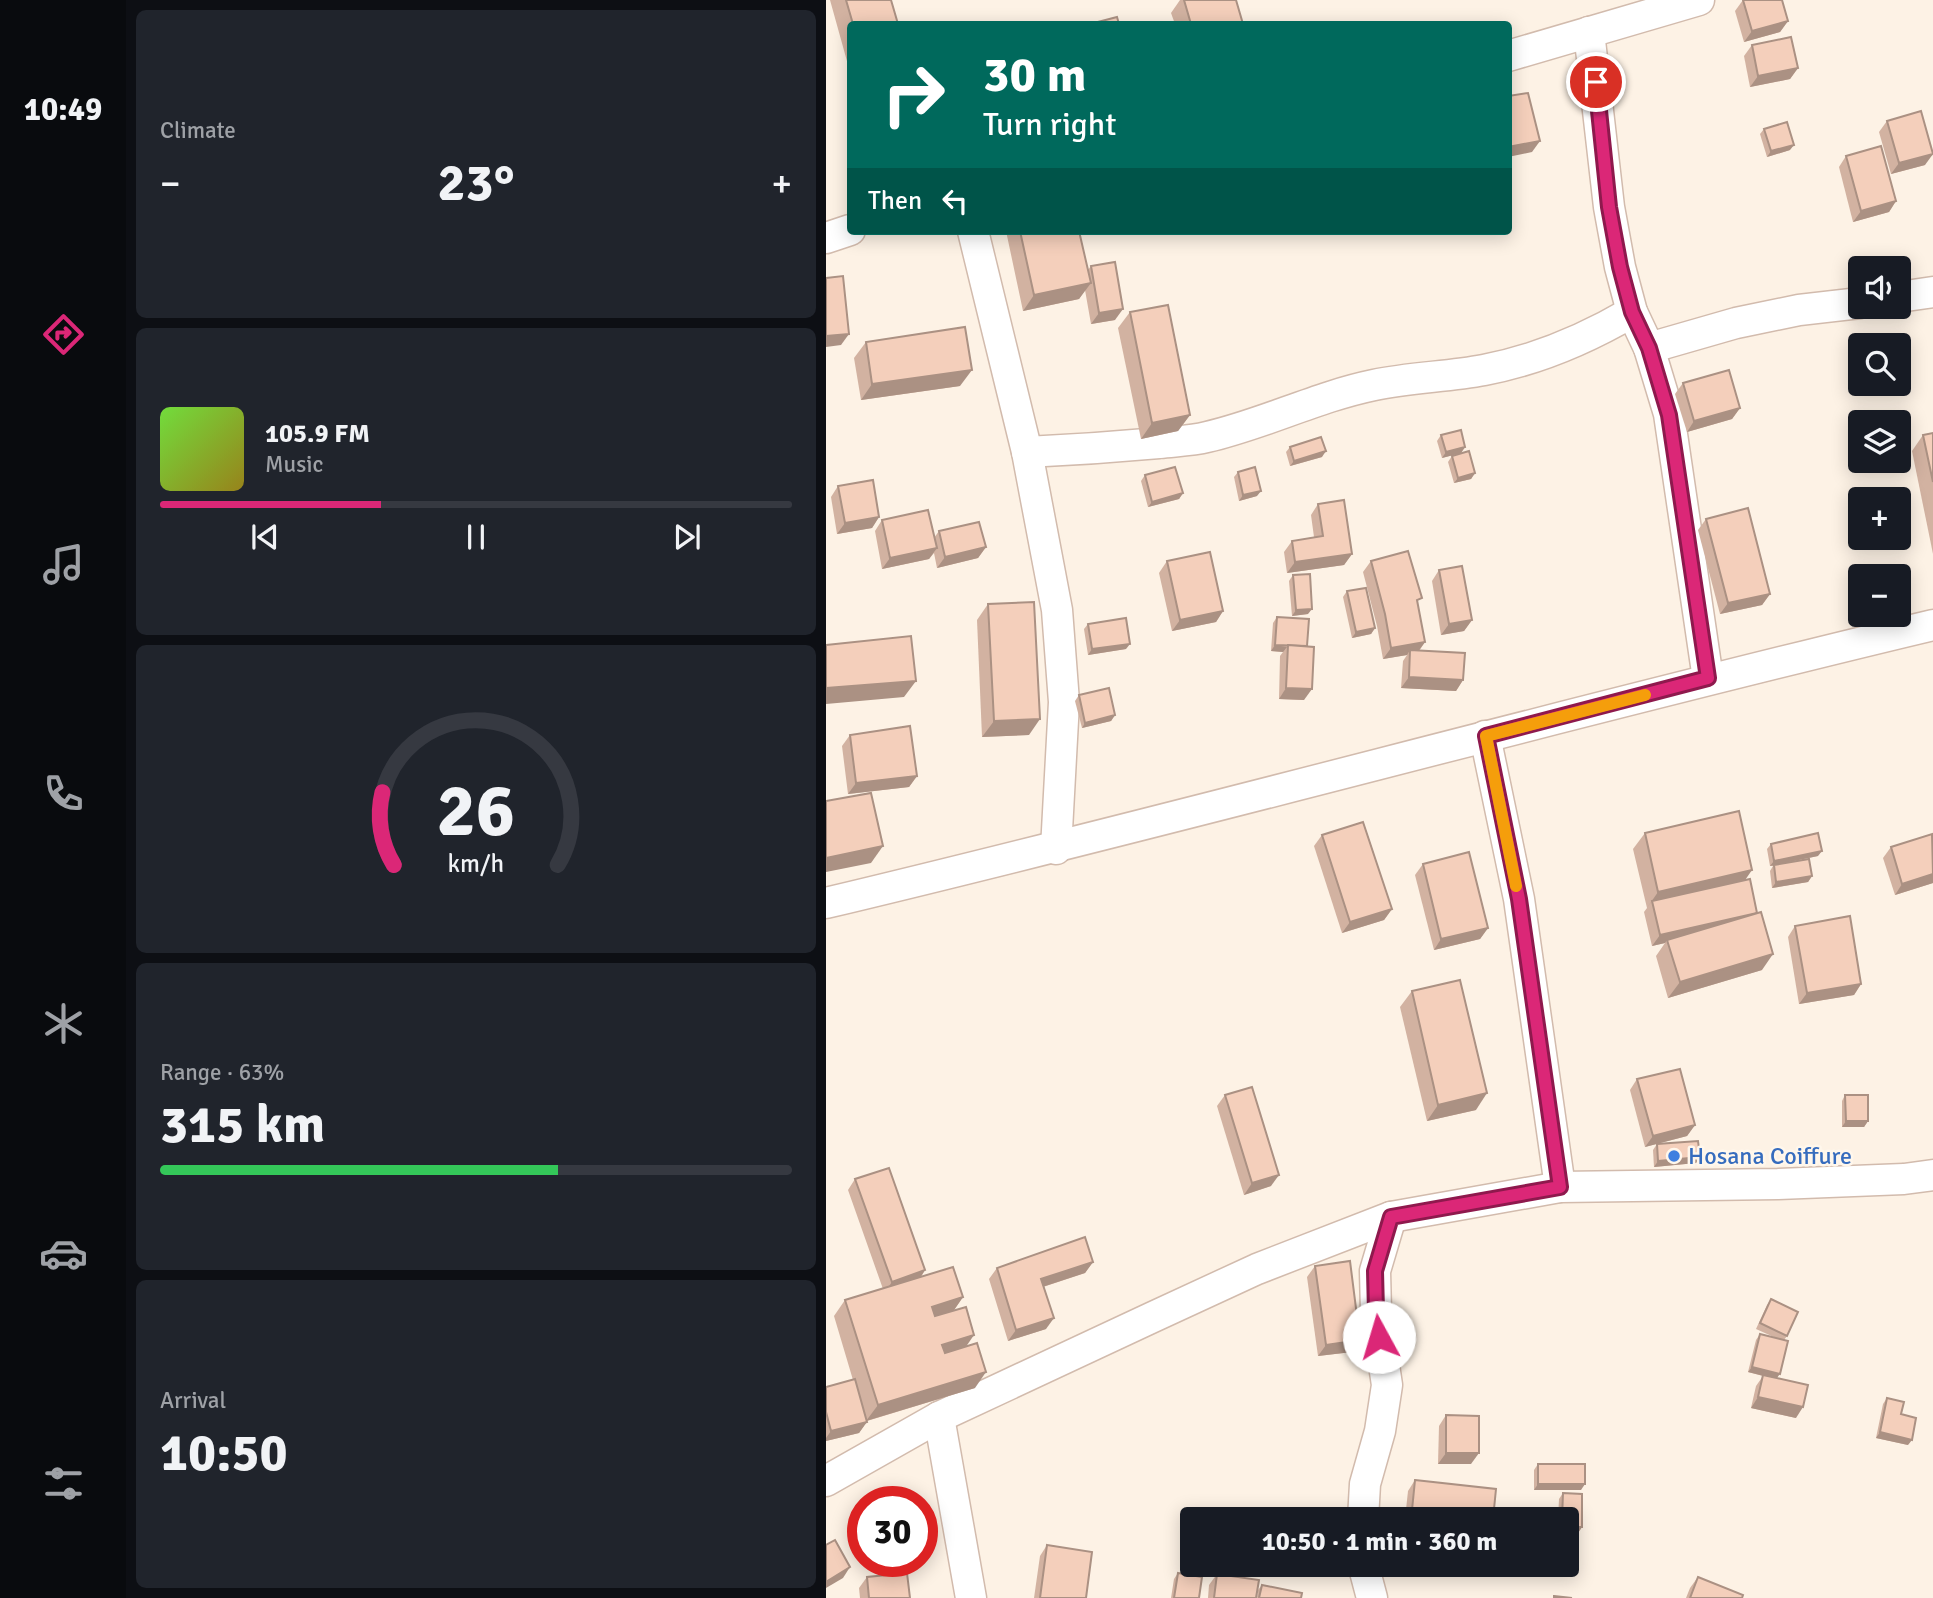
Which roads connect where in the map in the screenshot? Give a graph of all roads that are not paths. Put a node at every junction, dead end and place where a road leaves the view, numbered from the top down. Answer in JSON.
{"nodes":[{"id":1,"x":1699,"y":0,"type":"edge"},
{"id":2,"x":1589,"y":32,"type":"junction"},
{"id":3,"x":1512,"y":55,"type":"edge"},
{"id":4,"x":847,"y":231,"type":"edge"},
{"id":5,"x":974,"y":235,"type":"edge"},
{"id":6,"x":826,"y":238,"type":"edge"},
{"id":7,"x":1933,"y":292,"type":"edge"},
{"id":8,"x":1911,"y":295,"type":"edge"},
{"id":9,"x":1848,"y":304,"type":"edge"},
{"id":10,"x":1632,"y":312,"type":"junction"},
{"id":11,"x":1649,"y":348,"type":"junction"},
{"id":12,"x":1027,"y":452,"type":"junction"},
{"id":13,"x":1933,"y":625,"type":"edge"},
{"id":14,"x":1708,"y":678,"type":"junction"},
{"id":15,"x":1486,"y":736,"type":"junction"},
{"id":16,"x":1056,"y":849,"type":"junction"},
{"id":17,"x":826,"y":903,"type":"edge"},
{"id":18,"x":1933,"y":1175,"type":"edge"},
{"id":19,"x":1560,"y":1187,"type":"junction"},
{"id":20,"x":1391,"y":1217,"type":"junction"},
{"id":21,"x":939,"y":1417,"type":"junction"},
{"id":22,"x":826,"y":1481,"type":"edge"},
{"id":23,"x":1364,"y":1507,"type":"edge"},
{"id":24,"x":1366,"y":1577,"type":"edge"},
{"id":25,"x":971,"y":1598,"type":"edge"},
{"id":26,"x":1372,"y":1598,"type":"edge"}],
"edges":[{"from":1,"to":2,"type":"street"},
{"from":2,"to":3,"type":"street"},
{"from":2,"to":10,"type":"street"},
{"from":4,"to":6,"type":"street"},
{"from":5,"to":12,"type":"street"},
{"from":7,"to":8,"type":"street"},
{"from":9,"to":11,"type":"street"},
{"from":10,"to":11,"type":"street"},
{"from":10,"to":12,"type":"street"},
{"from":11,"to":14,"type":"street"},
{"from":12,"to":16,"type":"street"},
{"from":13,"to":14,"type":"street"},
{"from":14,"to":15,"type":"street"},
{"from":15,"to":16,"type":"street"},
{"from":15,"to":19,"type":"street"},
{"from":16,"to":17,"type":"street"},
{"from":18,"to":19,"type":"street"},
{"from":19,"to":20,"type":"street"},
{"from":20,"to":21,"type":"street"},
{"from":20,"to":23,"type":"street"},
{"from":21,"to":22,"type":"street"},
{"from":21,"to":25,"type":"street"},
{"from":24,"to":26,"type":"street"}]}
